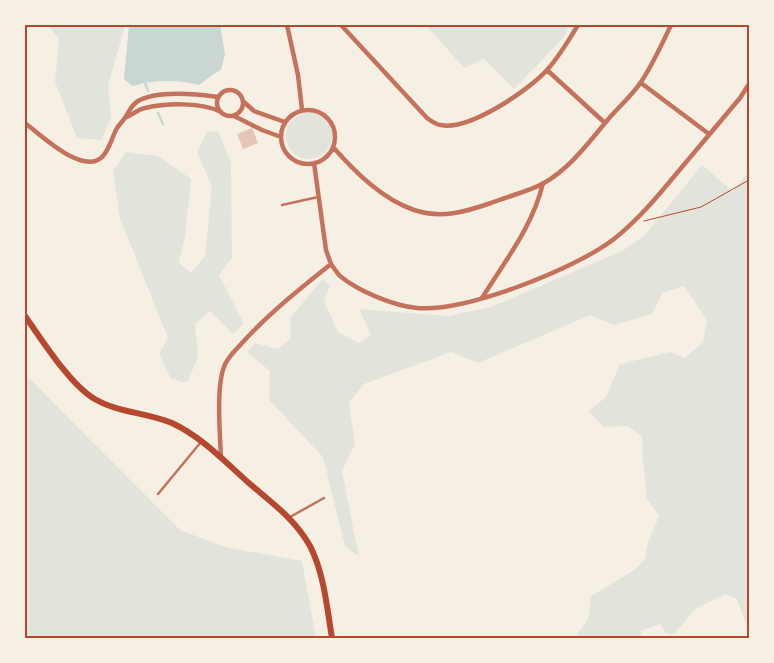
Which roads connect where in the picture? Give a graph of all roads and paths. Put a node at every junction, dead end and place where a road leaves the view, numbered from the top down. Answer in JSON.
{"nodes":[{"id":1,"x":287,"y":25,"type":"edge"},
{"id":2,"x":341,"y":25,"type":"edge"},
{"id":3,"x":578,"y":25,"type":"edge"},
{"id":4,"x":671,"y":25,"type":"edge"},
{"id":5,"x":547,"y":70,"type":"junction"},
{"id":6,"x":640,"y":83,"type":"junction"},
{"id":7,"x":749,"y":84,"type":"edge"},
{"id":8,"x":218,"y":97,"type":"junction"},
{"id":9,"x":244,"y":102,"type":"junction"},
{"id":10,"x":302,"y":110,"type":"junction"},
{"id":11,"x":221,"y":112,"type":"junction"},
{"id":12,"x":234,"y":116,"type":"junction"},
{"id":13,"x":126,"y":117,"type":"junction"},
{"id":14,"x":285,"y":122,"type":"junction"},
{"id":15,"x":25,"y":123,"type":"edge"},
{"id":16,"x":605,"y":123,"type":"junction"},
{"id":17,"x":709,"y":134,"type":"junction"},
{"id":18,"x":281,"y":137,"type":"junction"},
{"id":19,"x":334,"y":148,"type":"junction"},
{"id":20,"x":314,"y":163,"type":"junction"},
{"id":21,"x":749,"y":180,"type":"edge"},
{"id":22,"x":543,"y":183,"type":"junction"},
{"id":23,"x":319,"y":197,"type":"junction"},
{"id":24,"x":282,"y":205,"type":"dead end"},
{"id":25,"x":632,"y":224,"type":"junction"},
{"id":26,"x":331,"y":264,"type":"junction"},
{"id":27,"x":482,"y":298,"type":"junction"},
{"id":28,"x":25,"y":316,"type":"edge"},
{"id":29,"x":202,"y":441,"type":"junction"},
{"id":30,"x":221,"y":458,"type":"junction"},
{"id":31,"x":158,"y":494,"type":"dead end"},
{"id":32,"x":324,"y":498,"type":"dead end"},
{"id":33,"x":289,"y":518,"type":"junction"},
{"id":34,"x":332,"y":638,"type":"edge"}],
"edges":[{"from":1,"to":10,"type":"street"},
{"from":2,"to":5,"type":"street"},
{"from":3,"to":5,"type":"street"},
{"from":4,"to":6,"type":"street"},
{"from":5,"to":16,"type":"street"},
{"from":6,"to":16,"type":"street"},
{"from":6,"to":17,"type":"street"},
{"from":7,"to":17,"type":"street"},
{"from":8,"to":9,"type":"street"},
{"from":8,"to":11,"type":"street"},
{"from":8,"to":13,"type":"street"},
{"from":9,"to":12,"type":"street"},
{"from":9,"to":14,"type":"street"},
{"from":10,"to":14,"type":"street"},
{"from":10,"to":19,"type":"street"},
{"from":11,"to":12,"type":"street"},
{"from":11,"to":13,"type":"street"},
{"from":12,"to":18,"type":"street"},
{"from":13,"to":15,"type":"street"},
{"from":14,"to":18,"type":"street"},
{"from":16,"to":22,"type":"street"},
{"from":17,"to":25,"type":"street"},
{"from":18,"to":20,"type":"street"},
{"from":19,"to":20,"type":"street"},
{"from":19,"to":22,"type":"street"},
{"from":20,"to":23,"type":"street"},
{"from":21,"to":25,"type":"path"},
{"from":22,"to":27,"type":"street"},
{"from":23,"to":24,"type":"lane"},
{"from":23,"to":26,"type":"street"},
{"from":25,"to":27,"type":"street"},
{"from":26,"to":27,"type":"street"},
{"from":26,"to":30,"type":"street"},
{"from":28,"to":29,"type":"main road"},
{"from":29,"to":30,"type":"main road"},
{"from":29,"to":31,"type":"lane"},
{"from":30,"to":33,"type":"main road"},
{"from":32,"to":33,"type":"lane"},
{"from":33,"to":34,"type":"main road"}]}
